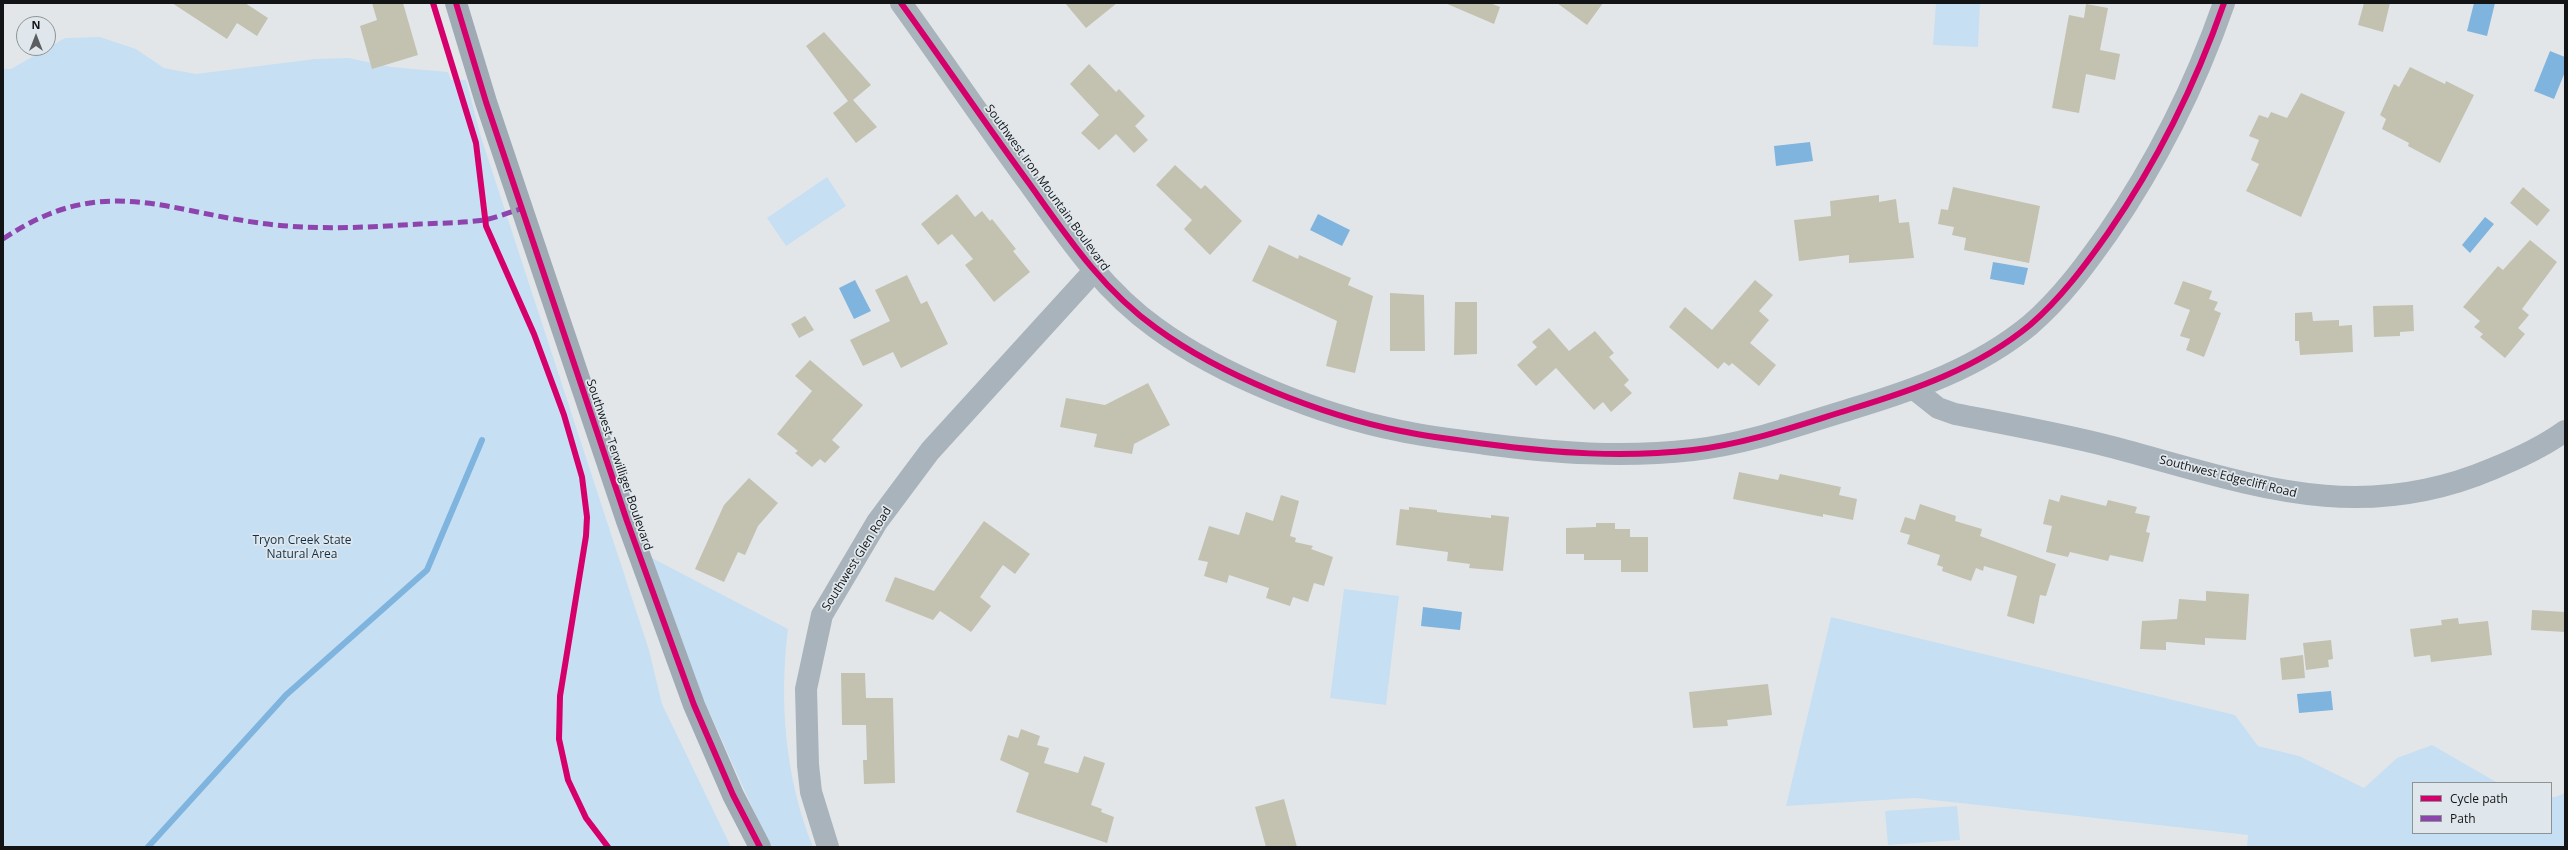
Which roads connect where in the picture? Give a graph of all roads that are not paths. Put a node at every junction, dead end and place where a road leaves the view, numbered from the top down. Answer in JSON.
{"nodes":[{"id":1,"x":456,"y":3,"type":"edge"},
{"id":2,"x":901,"y":3,"type":"edge"},
{"id":3,"x":2224,"y":3,"type":"edge"},
{"id":4,"x":1094,"y":271,"type":"junction"},
{"id":5,"x":1914,"y":389,"type":"junction"},
{"id":6,"x":2565,"y":431,"type":"edge"},
{"id":7,"x":760,"y":847,"type":"edge"},
{"id":8,"x":828,"y":847,"type":"edge"}],
"edges":[{"from":1,"to":7,"type":"main road","name":"Southwest Terwilliger Boulevard"},
{"from":2,"to":4,"type":"street","name":"Southwest Iron Mountain Boulevard"},
{"from":3,"to":5,"type":"street","name":"Southwest Iron Mountain Boulevard"},
{"from":4,"to":5,"type":"street","name":"Southwest Iron Mountain Boulevard"},
{"from":4,"to":8,"type":"street","name":"Southwest Glen Road"},
{"from":5,"to":6,"type":"street","name":"Southwest Edgecliff Road"}]}
